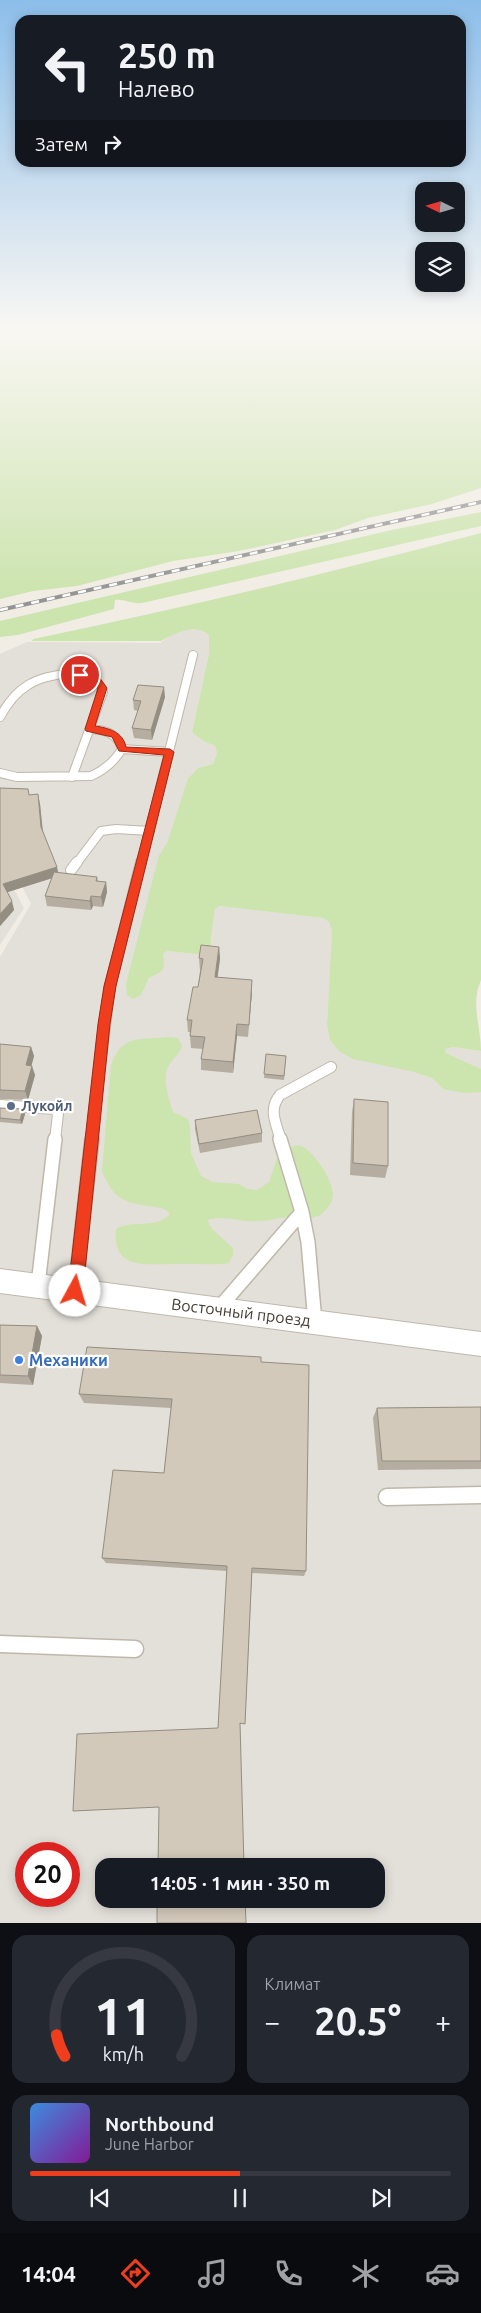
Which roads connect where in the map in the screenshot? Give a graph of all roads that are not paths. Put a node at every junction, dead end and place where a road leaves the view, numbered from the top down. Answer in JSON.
{"nodes":[{"id":1,"x":193,"y":655,"type":"dead end"},
{"id":2,"x":0,"y":717,"type":"edge"},
{"id":3,"x":90,"y":729,"type":"junction"},
{"id":4,"x":122,"y":749,"type":"junction"},
{"id":5,"x":170,"y":752,"type":"junction"},
{"id":6,"x":0,"y":773,"type":"edge"},
{"id":7,"x":72,"y":776,"type":"junction"},
{"id":8,"x":150,"y":831,"type":"junction"},
{"id":9,"x":71,"y":870,"type":"dead end"},
{"id":10,"x":331,"y":1067,"type":"dead end"},
{"id":11,"x":0,"y":1104,"type":"edge"},
{"id":12,"x":302,"y":1212,"type":"junction"},
{"id":13,"x":0,"y":1281,"type":"edge"},
{"id":14,"x":38,"y":1285,"type":"junction"},
{"id":15,"x":75,"y":1291,"type":"junction"},
{"id":16,"x":218,"y":1309,"type":"junction"},
{"id":17,"x":315,"y":1322,"type":"junction"},
{"id":18,"x":481,"y":1344,"type":"edge"},
{"id":19,"x":481,"y":1495,"type":"edge"},
{"id":20,"x":387,"y":1496,"type":"dead end"},
{"id":21,"x":0,"y":1644,"type":"edge"},
{"id":22,"x":135,"y":1649,"type":"dead end"}],
"edges":[{"from":1,"to":5,"type":"lane"},
{"from":2,"to":3,"type":"lane"},
{"from":3,"to":4,"type":"lane"},
{"from":3,"to":7,"type":"lane"},
{"from":4,"to":5,"type":"lane"},
{"from":4,"to":7,"type":"lane"},
{"from":5,"to":8,"type":"lane"},
{"from":6,"to":7,"type":"lane"},
{"from":8,"to":9,"type":"lane"},
{"from":8,"to":15,"type":"lane"},
{"from":10,"to":12,"type":"lane"},
{"from":11,"to":14,"type":"lane"},
{"from":12,"to":16,"type":"lane"},
{"from":12,"to":17,"type":"lane"},
{"from":13,"to":14,"type":"street","name":"Восточный проезд"},
{"from":14,"to":15,"type":"street","name":"Восточный проезд"},
{"from":15,"to":16,"type":"street","name":"Восточный проезд"},
{"from":16,"to":17,"type":"street","name":"Восточный проезд"},
{"from":17,"to":18,"type":"street","name":"Восточный проезд"},
{"from":19,"to":20,"type":"lane"},
{"from":21,"to":22,"type":"lane"}]}
